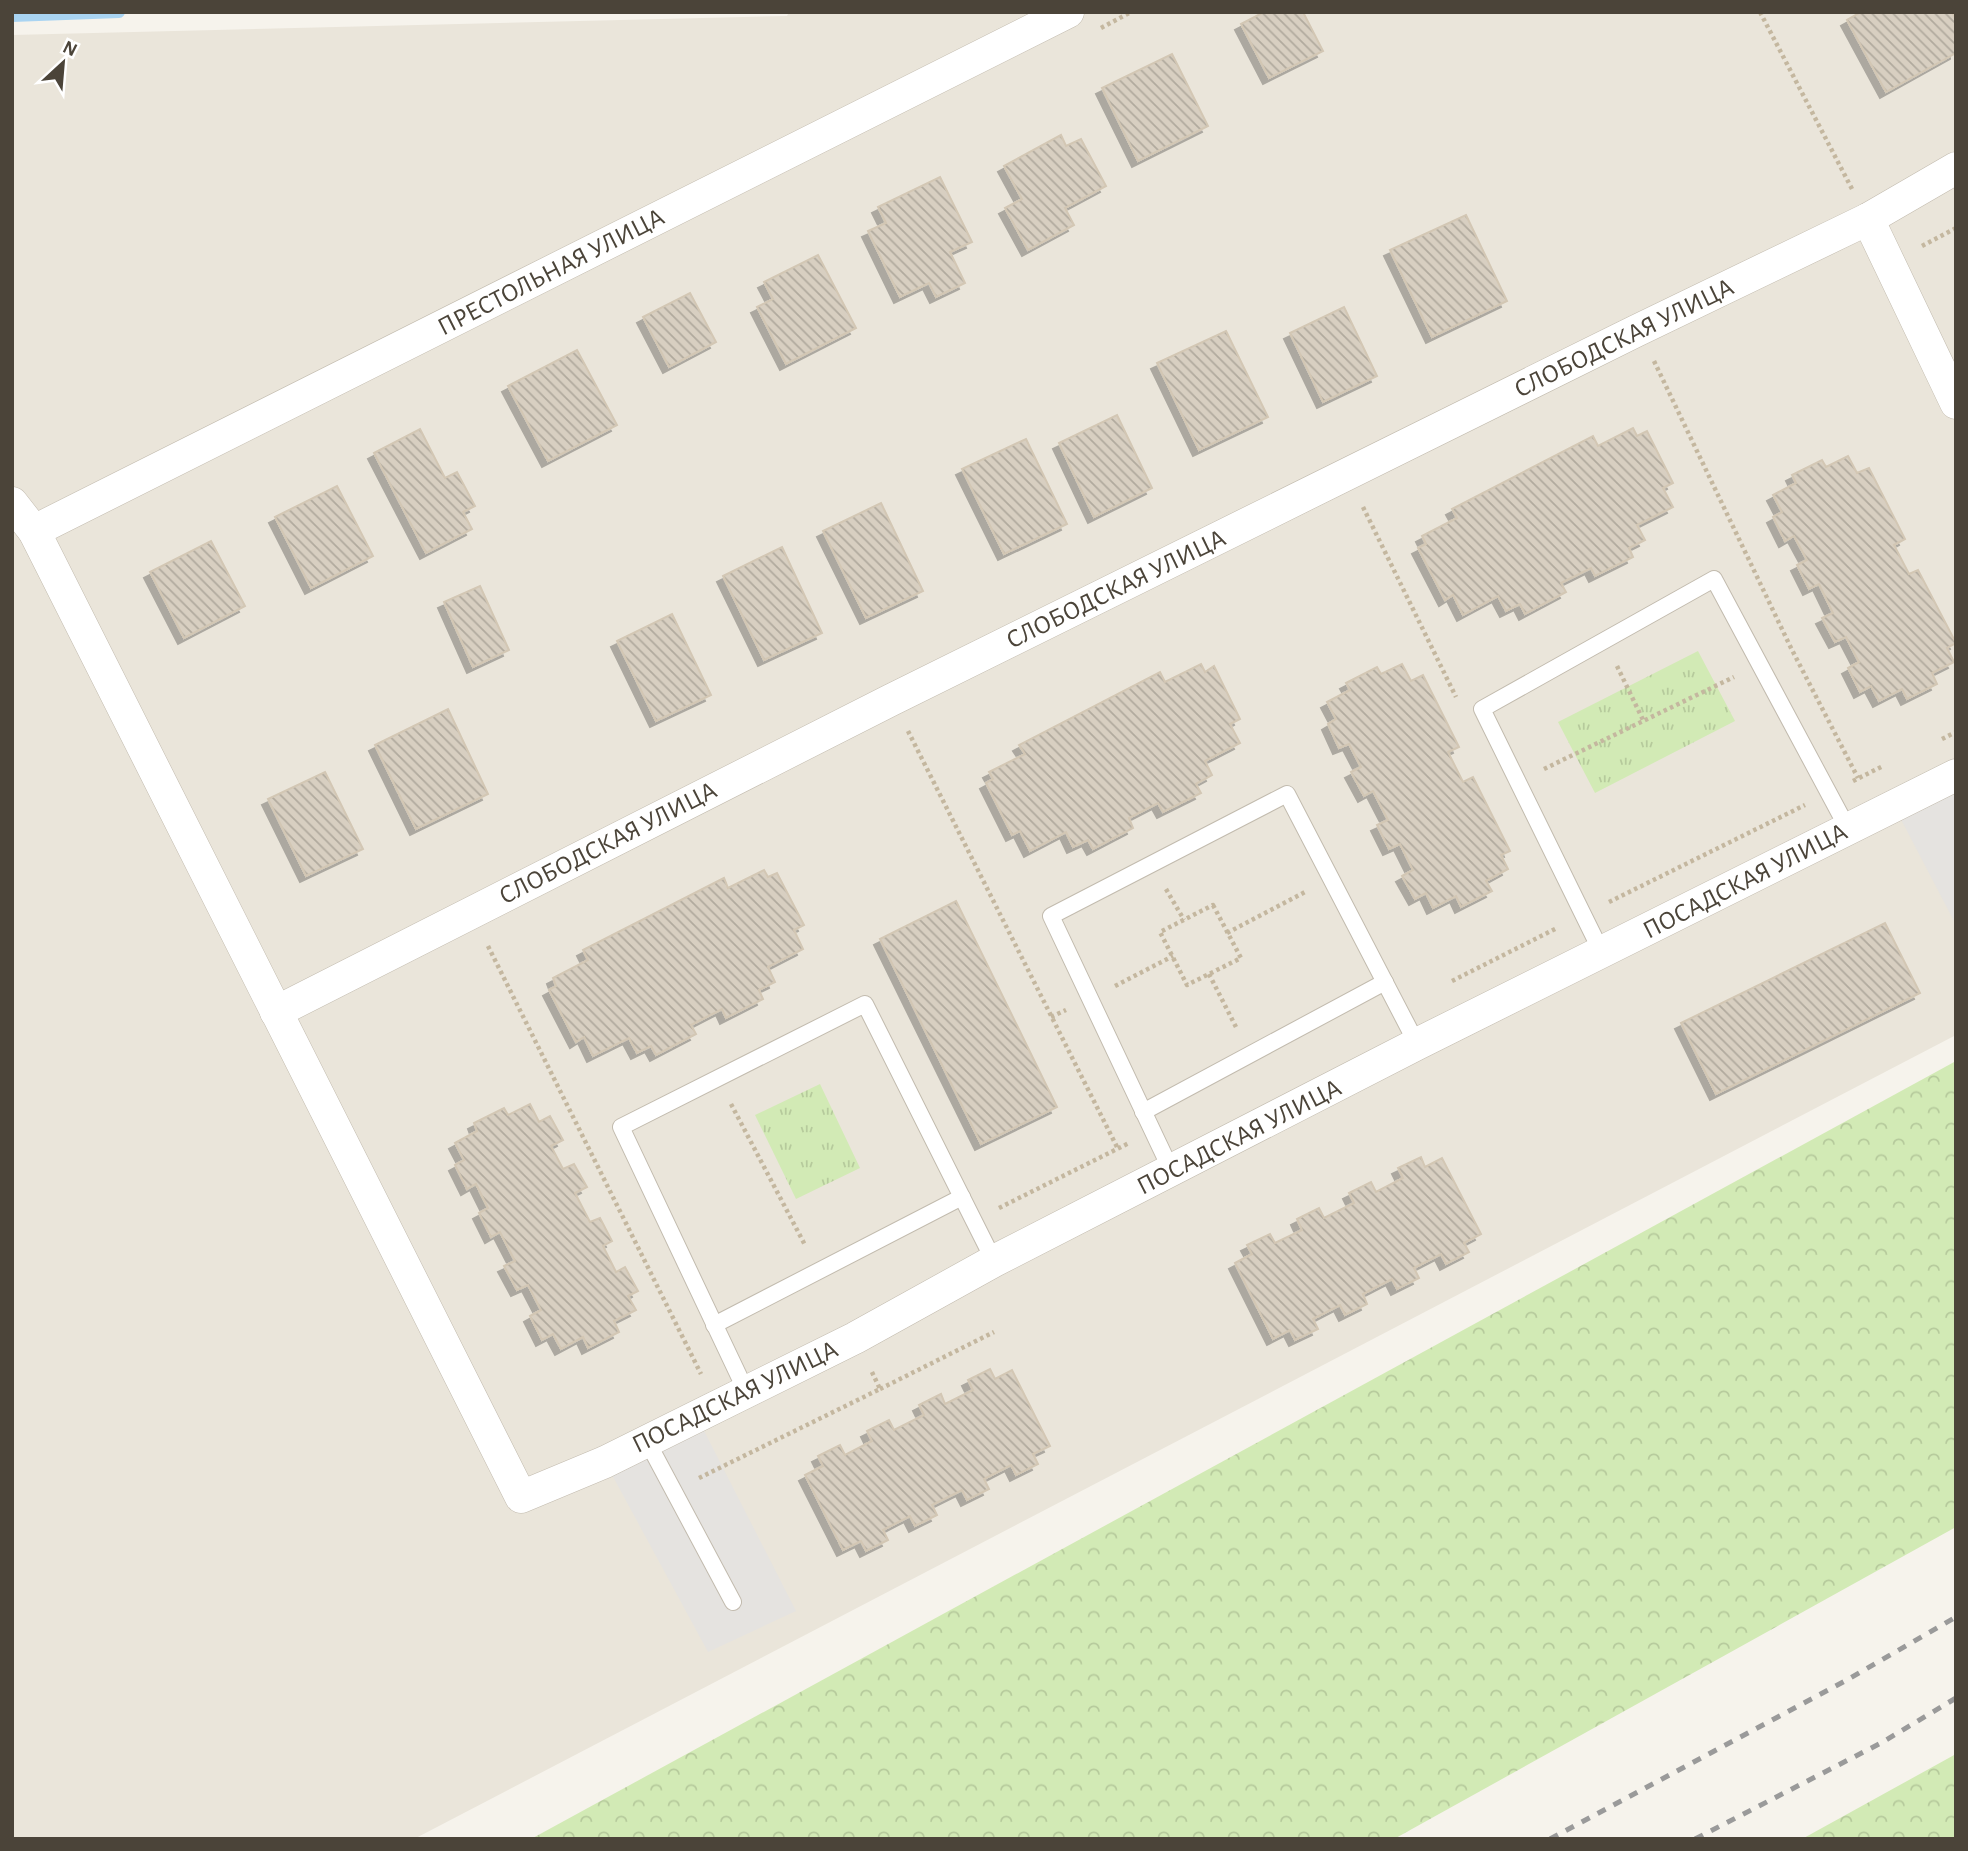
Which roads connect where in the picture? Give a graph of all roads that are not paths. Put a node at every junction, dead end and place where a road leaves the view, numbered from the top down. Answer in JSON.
{"nodes":[{"id":1,"x":1068,"y":12,"type":"edge"},
{"id":2,"x":1956,"y":168,"type":"edge"},
{"id":3,"x":1868,"y":219,"type":"junction"},
{"id":4,"x":1956,"y":403,"type":"edge"},
{"id":5,"x":12,"y":503,"type":"edge"},
{"id":6,"x":34,"y":531,"type":"junction"},
{"id":7,"x":1956,"y":775,"type":"edge"},
{"id":8,"x":1848,"y":829,"type":"junction"},
{"id":9,"x":1602,"y":953,"type":"junction"},
{"id":10,"x":1385,"y":982,"type":"junction"},
{"id":11,"x":276,"y":1012,"type":"junction"},
{"id":12,"x":1417,"y":1044,"type":"junction"},
{"id":13,"x":1143,"y":1112,"type":"junction"},
{"id":14,"x":1171,"y":1172,"type":"junction"},
{"id":15,"x":962,"y":1197,"type":"junction"},
{"id":16,"x":994,"y":1261,"type":"junction"},
{"id":17,"x":714,"y":1325,"type":"junction"},
{"id":18,"x":746,"y":1391,"type":"junction"},
{"id":19,"x":647,"y":1441,"type":"junction"},
{"id":20,"x":733,"y":1602,"type":"dead end"}],
"edges":[{"from":1,"to":6,"type":"street","name":"ПРЕСТОЛЬНАЯ УЛИЦА"},
{"from":2,"to":3,"type":"street","name":"СЛОБОДСКАЯ УЛИЦА"},
{"from":3,"to":4,"type":"street"},
{"from":3,"to":11,"type":"street","name":"СЛОБОДСКАЯ УЛИЦА"},
{"from":5,"to":6,"type":"street"},
{"from":6,"to":11,"type":"street"},
{"from":7,"to":8,"type":"street","name":"ПОСАДСКАЯ УЛИЦА"},
{"from":8,"to":9,"type":"street","name":"ПОСАДСКАЯ УЛИЦА"},
{"from":8,"to":9,"type":"lane"},
{"from":9,"to":12,"type":"street","name":"ПОСАДСКАЯ УЛИЦА"},
{"from":10,"to":12,"type":"lane"},
{"from":10,"to":13,"type":"lane"},
{"from":10,"to":13,"type":"lane"},
{"from":11,"to":19,"type":"street","name":"ПОСАДСКАЯ УЛИЦА"},
{"from":12,"to":14,"type":"street","name":"ПОСАДСКАЯ УЛИЦА"},
{"from":13,"to":14,"type":"lane"},
{"from":14,"to":16,"type":"street","name":"ПОСАДСКАЯ УЛИЦА"},
{"from":15,"to":16,"type":"lane"},
{"from":15,"to":17,"type":"lane"},
{"from":15,"to":17,"type":"lane"},
{"from":16,"to":18,"type":"street","name":"ПОСАДСКАЯ УЛИЦА"},
{"from":17,"to":18,"type":"lane"},
{"from":18,"to":19,"type":"street","name":"ПОСАДСКАЯ УЛИЦА"},
{"from":19,"to":20,"type":"lane"}]}
